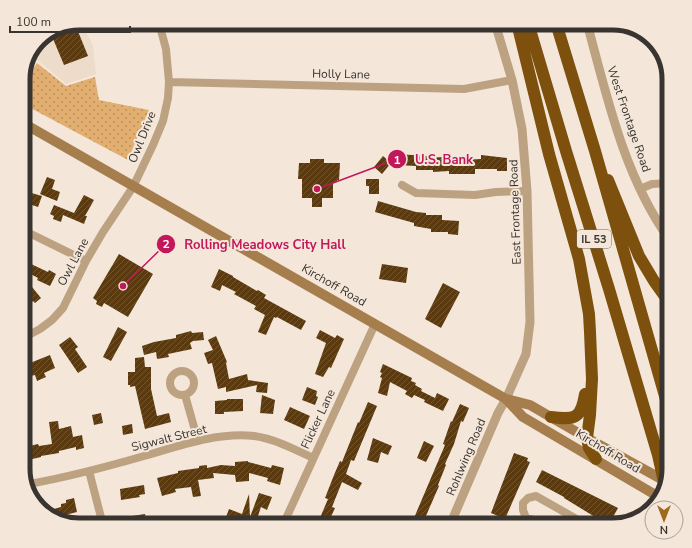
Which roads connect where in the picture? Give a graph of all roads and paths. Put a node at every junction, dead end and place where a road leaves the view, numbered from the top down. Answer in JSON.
{"nodes":[{"id":1,"x":161,"y":30,"type":"edge"},
{"id":2,"x":497,"y":30,"type":"edge"},
{"id":3,"x":519,"y":30,"type":"edge"},
{"id":4,"x":530,"y":30,"type":"edge"},
{"id":5,"x":558,"y":30,"type":"edge"},
{"id":6,"x":590,"y":30,"type":"edge"},
{"id":7,"x":512,"y":80,"type":"junction"},
{"id":8,"x":169,"y":82,"type":"junction"},
{"id":9,"x":30,"y":127,"type":"edge"},
{"id":10,"x":595,"y":151,"type":"junction"},
{"id":11,"x":662,"y":183,"type":"edge"},
{"id":12,"x":402,"y":185,"type":"dead end"},
{"id":13,"x":133,"y":187,"type":"junction"},
{"id":14,"x":640,"y":189,"type":"junction"},
{"id":15,"x":527,"y":191,"type":"junction"},
{"id":16,"x":662,"y":230,"type":"edge"},
{"id":17,"x":30,"y":233,"type":"edge"},
{"id":18,"x":86,"y":261,"type":"junction"},
{"id":19,"x":662,"y":292,"type":"edge"},
{"id":20,"x":375,"y":324,"type":"junction"},
{"id":21,"x":30,"y":335,"type":"edge"},
{"id":22,"x":591,"y":347,"type":"junction"},
{"id":23,"x":662,"y":385,"type":"edge"},
{"id":24,"x":185,"y":394,"type":"dead end"},
{"id":25,"x":506,"y":399,"type":"junction"},
{"id":26,"x":551,"y":417,"type":"junction"},
{"id":27,"x":587,"y":438,"type":"junction"},
{"id":28,"x":198,"y":441,"type":"junction"},
{"id":29,"x":313,"y":458,"type":"junction"},
{"id":30,"x":596,"y":459,"type":"junction"},
{"id":31,"x":89,"y":471,"type":"junction"},
{"id":32,"x":662,"y":472,"type":"edge"},
{"id":33,"x":661,"y":480,"type":"edge"},
{"id":34,"x":32,"y":483,"type":"edge"},
{"id":35,"x":655,"y":494,"type":"edge"},
{"id":36,"x":101,"y":518,"type":"edge"},
{"id":37,"x":286,"y":518,"type":"edge"},
{"id":38,"x":453,"y":518,"type":"edge"},
{"id":39,"x":526,"y":518,"type":"edge"},
{"id":40,"x":575,"y":518,"type":"edge"}],
"edges":[{"from":1,"to":8,"type":"street","name":"Owl Drive"},
{"from":2,"to":7,"type":"street","name":"East Frontage Road"},
{"from":3,"to":22,"type":"highway"},
{"from":4,"to":32,"type":"highway","number":"IL 53"},
{"from":5,"to":10,"type":"highway","number":"IL 53"},
{"from":6,"to":14,"type":"street","name":"West Frontage Road"},
{"from":7,"to":8,"type":"street","name":"Holly Lane"},
{"from":7,"to":15,"type":"street","name":"East Frontage Road"},
{"from":8,"to":13,"type":"street","name":"Owl Drive"},
{"from":9,"to":13,"type":"main road","name":"Kirchoff Road"},
{"from":10,"to":19,"type":"highway"},
{"from":10,"to":23,"type":"highway","number":"IL 53"},
{"from":11,"to":14,"type":"street"},
{"from":12,"to":15,"type":"street"},
{"from":13,"to":18,"type":"street","name":"Owl Lane"},
{"from":13,"to":20,"type":"main road","name":"Kirchoff Road"},
{"from":14,"to":16,"type":"street","name":"West Frontage Road"},
{"from":15,"to":25,"type":"street","name":"East Frontage Road"},
{"from":17,"to":18,"type":"street"},
{"from":18,"to":21,"type":"street","name":"Owl Lane"},
{"from":20,"to":25,"type":"main road","name":"Kirchoff Road"},
{"from":20,"to":29,"type":"street","name":"Flicker Lane"},
{"from":22,"to":26,"type":"highway"},
{"from":22,"to":27,"type":"highway"},
{"from":24,"to":28,"type":"street"},
{"from":25,"to":26,"type":"main road","name":"Kirchoff Road"},
{"from":25,"to":30,"type":"main road","name":"Kirchoff Road"},
{"from":25,"to":38,"type":"street","name":"Rohlwing Road"},
{"from":26,"to":27,"type":"main road","name":"Kirchoff Road"},
{"from":27,"to":30,"type":"highway"},
{"from":27,"to":33,"type":"main road","name":"Kirchoff Road"},
{"from":28,"to":29,"type":"street","name":"Sigwalt Street"},
{"from":28,"to":31,"type":"street","name":"Sigwalt Street"},
{"from":29,"to":37,"type":"street","name":"Flicker Lane"},
{"from":30,"to":35,"type":"main road","name":"Kirchoff Road"},
{"from":31,"to":34,"type":"street","name":"Sigwalt Street"},
{"from":31,"to":36,"type":"street"},
{"from":39,"to":40,"type":"street"}]}
